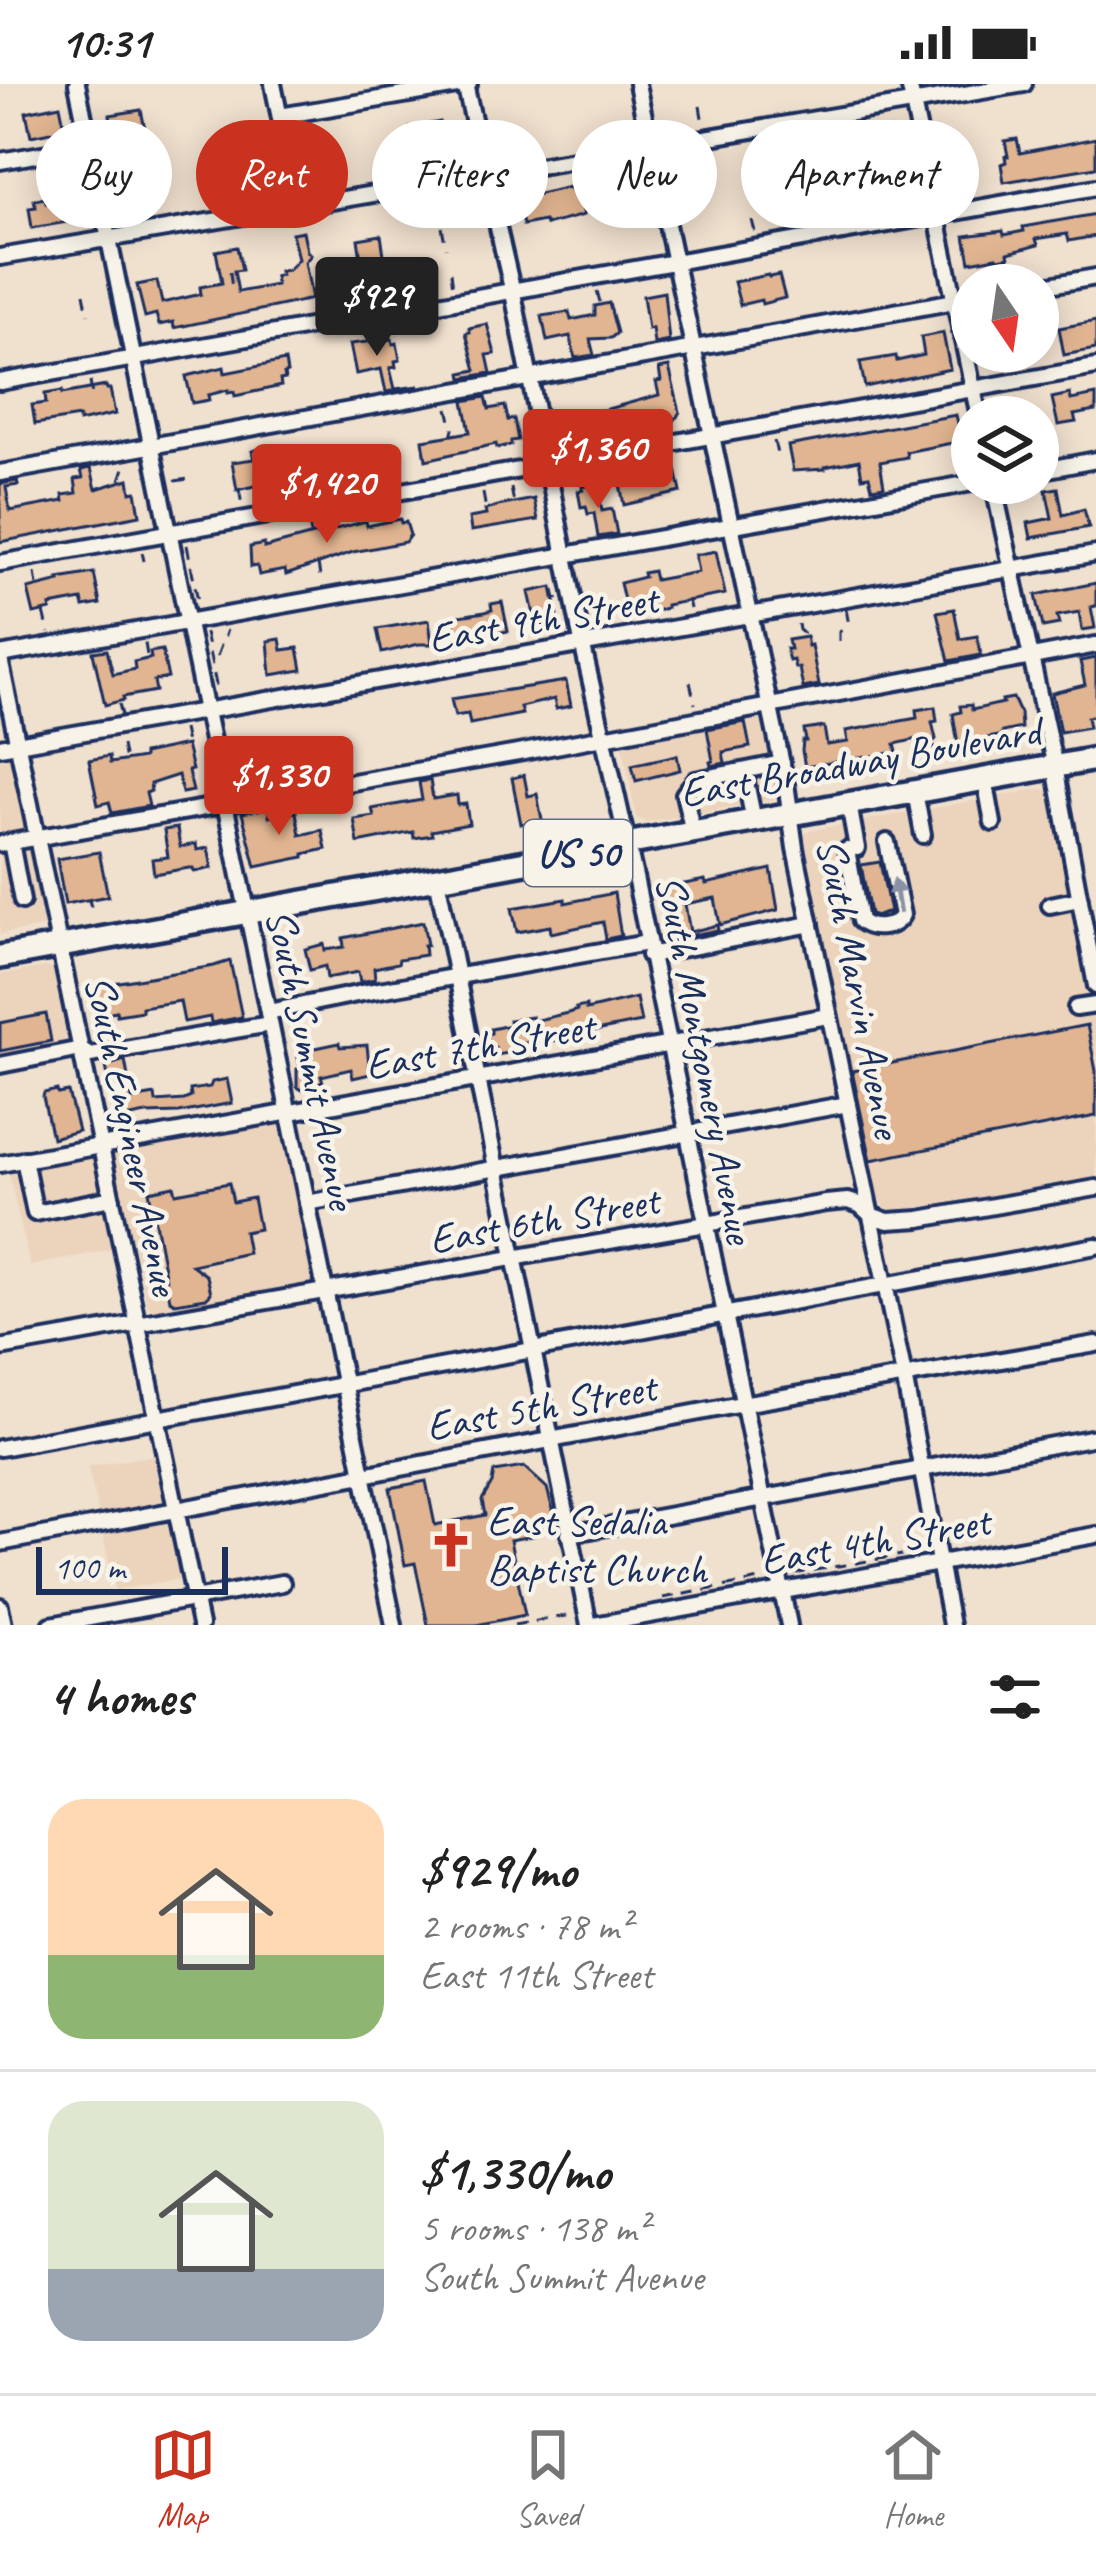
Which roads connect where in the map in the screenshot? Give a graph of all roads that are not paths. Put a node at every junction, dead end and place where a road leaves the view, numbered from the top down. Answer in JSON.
{"nodes":[{"id":1,"x":77,"y":84,"type":"edge"},
{"id":2,"x":274,"y":84,"type":"edge"},
{"id":3,"x":466,"y":84,"type":"edge"},
{"id":4,"x":638,"y":84,"type":"edge"},
{"id":5,"x":909,"y":84,"type":"edge"},
{"id":6,"x":1024,"y":84,"type":"edge"},
{"id":7,"x":913,"y":102,"type":"junction"},
{"id":8,"x":280,"y":116,"type":"junction"},
{"id":9,"x":84,"y":120,"type":"edge"},
{"id":10,"x":281,"y":120,"type":"edge"},
{"id":11,"x":473,"y":120,"type":"edge"},
{"id":12,"x":645,"y":120,"type":"edge"},
{"id":13,"x":917,"y":120,"type":"edge"},
{"id":14,"x":717,"y":136,"type":"edge"},
{"id":15,"x":36,"y":155,"type":"edge"},
{"id":16,"x":0,"y":161,"type":"edge"},
{"id":17,"x":1096,"y":187,"type":"edge"},
{"id":18,"x":979,"y":207,"type":"edge"},
{"id":19,"x":196,"y":225,"type":"edge"},
{"id":20,"x":107,"y":228,"type":"edge"},
{"id":21,"x":497,"y":228,"type":"edge"},
{"id":22,"x":667,"y":228,"type":"edge"},
{"id":23,"x":860,"y":228,"type":"edge"},
{"id":24,"x":938,"y":228,"type":"edge"},
{"id":25,"x":110,"y":240,"type":"junction"},
{"id":26,"x":0,"y":257,"type":"edge"},
{"id":27,"x":675,"y":264,"type":"junction"},
{"id":28,"x":1096,"y":277,"type":"edge"},
{"id":29,"x":1059,"y":283,"type":"edge"},
{"id":30,"x":951,"y":287,"type":"edge"},
{"id":31,"x":513,"y":292,"type":"junction"},
{"id":32,"x":951,"y":302,"type":"edge"},
{"id":33,"x":693,"y":350,"type":"junction"},
{"id":34,"x":133,"y":358,"type":"junction"},
{"id":35,"x":1096,"y":367,"type":"edge"},
{"id":36,"x":969,"y":372,"type":"edge"},
{"id":37,"x":530,"y":379,"type":"junction"},
{"id":38,"x":0,"y":382,"type":"edge"},
{"id":39,"x":973,"y":389,"type":"junction"},
{"id":40,"x":975,"y":396,"type":"edge"},
{"id":41,"x":710,"y":436,"type":"junction"},
{"id":42,"x":151,"y":446,"type":"junction"},
{"id":43,"x":1096,"y":460,"type":"edge"},
{"id":44,"x":547,"y":466,"type":"junction"},
{"id":45,"x":1059,"y":467,"type":"edge"},
{"id":46,"x":0,"y":473,"type":"edge"},
{"id":47,"x":951,"y":487,"type":"edge"},
{"id":48,"x":998,"y":504,"type":"edge"},
{"id":49,"x":731,"y":526,"type":"junction"},
{"id":50,"x":169,"y":532,"type":"junction"},
{"id":51,"x":565,"y":554,"type":"junction"},
{"id":52,"x":1096,"y":554,"type":"edge"},
{"id":53,"x":0,"y":563,"type":"edge"},
{"id":54,"x":1012,"y":570,"type":"junction"},
{"id":55,"x":751,"y":616,"type":"junction"},
{"id":56,"x":187,"y":621,"type":"junction"},
{"id":57,"x":1096,"y":645,"type":"edge"},
{"id":58,"x":583,"y":646,"type":"junction"},
{"id":59,"x":0,"y":657,"type":"edge"},
{"id":60,"x":1031,"y":657,"type":"junction"},
{"id":61,"x":770,"y":704,"type":"junction"},
{"id":62,"x":206,"y":710,"type":"junction"},
{"id":63,"x":602,"y":737,"type":"junction"},
{"id":64,"x":18,"y":744,"type":"junction"},
{"id":65,"x":0,"y":747,"type":"edge"},
{"id":66,"x":1096,"y":759,"type":"edge"},
{"id":67,"x":782,"y":763,"type":"junction"},
{"id":68,"x":1054,"y":767,"type":"junction"},
{"id":69,"x":737,"y":772,"type":"junction"},
{"id":70,"x":985,"y":779,"type":"junction"},
{"id":71,"x":915,"y":792,"type":"junction"},
{"id":72,"x":224,"y":803,"type":"junction"},
{"id":73,"x":849,"y":804,"type":"junction"},
{"id":74,"x":792,"y":814,"type":"junction"},
{"id":75,"x":754,"y":821,"type":"junction"},
{"id":76,"x":993,"y":823,"type":"dead end"},
{"id":77,"x":693,"y":832,"type":"junction"},
{"id":78,"x":923,"y":835,"type":"dead end"},
{"id":79,"x":37,"y":838,"type":"junction"},
{"id":80,"x":887,"y":842,"type":"dead end"},
{"id":81,"x":6,"y":843,"type":"edge"},
{"id":82,"x":628,"y":844,"type":"junction"},
{"id":83,"x":437,"y":878,"type":"junction"},
{"id":84,"x":1079,"y":899,"type":"junction"},
{"id":85,"x":22,"y":901,"type":"dead end"},
{"id":86,"x":1050,"y":905,"type":"dead end"},
{"id":87,"x":247,"y":912,"type":"junction"},
{"id":88,"x":811,"y":924,"type":"junction"},
{"id":89,"x":59,"y":946,"type":"junction"},
{"id":90,"x":648,"y":949,"type":"junction"},
{"id":91,"x":0,"y":957,"type":"edge"},
{"id":92,"x":457,"y":977,"type":"junction"},
{"id":93,"x":1096,"y":986,"type":"edge"},
{"id":94,"x":1096,"y":1005,"type":"edge"},
{"id":95,"x":1076,"y":1008,"type":"dead end"},
{"id":96,"x":828,"y":1016,"type":"junction"},
{"id":97,"x":269,"y":1018,"type":"junction"},
{"id":98,"x":668,"y":1046,"type":"junction"},
{"id":99,"x":81,"y":1049,"type":"junction"},
{"id":100,"x":0,"y":1065,"type":"edge"},
{"id":101,"x":478,"y":1079,"type":"junction"},
{"id":102,"x":848,"y":1104,"type":"junction"},
{"id":103,"x":288,"y":1113,"type":"junction"},
{"id":104,"x":686,"y":1134,"type":"junction"},
{"id":105,"x":100,"y":1145,"type":"junction"},
{"id":106,"x":24,"y":1160,"type":"junction"},
{"id":107,"x":0,"y":1164,"type":"edge"},
{"id":108,"x":495,"y":1169,"type":"junction"},
{"id":109,"x":1096,"y":1188,"type":"edge"},
{"id":110,"x":112,"y":1198,"type":"junction"},
{"id":111,"x":307,"y":1203,"type":"junction"},
{"id":112,"x":871,"y":1215,"type":"junction"},
{"id":113,"x":704,"y":1225,"type":"junction"},
{"id":114,"x":1096,"y":1246,"type":"edge"},
{"id":115,"x":513,"y":1259,"type":"junction"},
{"id":116,"x":885,"y":1285,"type":"junction"},
{"id":117,"x":325,"y":1293,"type":"junction"},
{"id":118,"x":723,"y":1314,"type":"junction"},
{"id":119,"x":138,"y":1324,"type":"junction"},
{"id":120,"x":1096,"y":1344,"type":"edge"},
{"id":121,"x":0,"y":1348,"type":"edge"},
{"id":122,"x":532,"y":1350,"type":"junction"},
{"id":123,"x":904,"y":1376,"type":"junction"},
{"id":124,"x":344,"y":1385,"type":"junction"},
{"id":125,"x":742,"y":1404,"type":"junction"},
{"id":126,"x":157,"y":1419,"type":"junction"},
{"id":127,"x":1096,"y":1437,"type":"edge"},
{"id":128,"x":550,"y":1439,"type":"junction"},
{"id":129,"x":0,"y":1448,"type":"edge"},
{"id":130,"x":922,"y":1471,"type":"junction"},
{"id":131,"x":363,"y":1474,"type":"junction"},
{"id":132,"x":762,"y":1498,"type":"junction"},
{"id":133,"x":176,"y":1508,"type":"junction"},
{"id":134,"x":569,"y":1534,"type":"junction"},
{"id":135,"x":1096,"y":1535,"type":"edge"},
{"id":136,"x":0,"y":1543,"type":"edge"},
{"id":137,"x":940,"y":1562,"type":"junction"},
{"id":138,"x":283,"y":1583,"type":"dead end"},
{"id":139,"x":782,"y":1591,"type":"junction"},
{"id":140,"x":194,"y":1599,"type":"junction"},
{"id":141,"x":0,"y":1606,"type":"edge"},
{"id":142,"x":587,"y":1621,"type":"edge"},
{"id":143,"x":4,"y":1625,"type":"edge"},
{"id":144,"x":51,"y":1625,"type":"edge"},
{"id":145,"x":200,"y":1625,"type":"edge"},
{"id":146,"x":394,"y":1625,"type":"edge"},
{"id":147,"x":789,"y":1625,"type":"edge"},
{"id":148,"x":951,"y":1625,"type":"edge"}],
"edges":[{"from":1,"to":9,"type":"street","name":"South Summit Avenue"},
{"from":2,"to":8,"type":"street"},
{"from":3,"to":8,"type":"street"},
{"from":3,"to":11,"type":"street","name":"South Montgomery Avenue"},
{"from":4,"to":12,"type":"street","name":"South Marvin Avenue"},
{"from":5,"to":7,"type":"street"},
{"from":6,"to":7,"type":"street"},
{"from":7,"to":13,"type":"street"},
{"from":7,"to":14,"type":"street"},
{"from":8,"to":10,"type":"street"},
{"from":15,"to":16,"type":"street"},
{"from":17,"to":18,"type":"street"},
{"from":19,"to":25,"type":"street"},
{"from":20,"to":25,"type":"street","name":"South Summit Avenue"},
{"from":21,"to":31,"type":"street","name":"South Montgomery Avenue"},
{"from":22,"to":27,"type":"street","name":"South Marvin Avenue"},
{"from":23,"to":27,"type":"street"},
{"from":24,"to":30,"type":"street"},
{"from":25,"to":26,"type":"street"},
{"from":25,"to":34,"type":"street","name":"South Summit Avenue"},
{"from":27,"to":31,"type":"street"},
{"from":27,"to":33,"type":"street","name":"South Marvin Avenue"},
{"from":28,"to":29,"type":"street"},
{"from":31,"to":34,"type":"street"},
{"from":31,"to":37,"type":"street","name":"South Montgomery Avenue"},
{"from":32,"to":33,"type":"street"},
{"from":33,"to":37,"type":"street"},
{"from":33,"to":41,"type":"street","name":"South Marvin Avenue"},
{"from":34,"to":38,"type":"street"},
{"from":34,"to":42,"type":"street","name":"South Summit Avenue"},
{"from":35,"to":39,"type":"street"},
{"from":36,"to":39,"type":"street"},
{"from":37,"to":42,"type":"street"},
{"from":37,"to":44,"type":"street","name":"South Montgomery Avenue"},
{"from":39,"to":40,"type":"street"},
{"from":39,"to":41,"type":"street"},
{"from":41,"to":44,"type":"street"},
{"from":41,"to":49,"type":"street","name":"South Marvin Avenue"},
{"from":42,"to":46,"type":"street"},
{"from":42,"to":50,"type":"street","name":"South Summit Avenue"},
{"from":43,"to":45,"type":"street"},
{"from":44,"to":50,"type":"street"},
{"from":44,"to":51,"type":"street","name":"South Montgomery Avenue"},
{"from":47,"to":49,"type":"street"},
{"from":48,"to":54,"type":"street"},
{"from":49,"to":51,"type":"street"},
{"from":49,"to":55,"type":"street","name":"South Marvin Avenue"},
{"from":50,"to":53,"type":"street"},
{"from":50,"to":56,"type":"street","name":"South Summit Avenue"},
{"from":51,"to":56,"type":"street"},
{"from":51,"to":58,"type":"street","name":"South Montgomery Avenue"},
{"from":52,"to":54,"type":"street","name":"East 9th Street"},
{"from":54,"to":55,"type":"street","name":"East 9th Street"},
{"from":54,"to":60,"type":"street"},
{"from":55,"to":58,"type":"street","name":"East 9th Street"},
{"from":55,"to":61,"type":"street","name":"South Marvin Avenue"},
{"from":56,"to":59,"type":"street"},
{"from":56,"to":62,"type":"street","name":"South Summit Avenue"},
{"from":57,"to":60,"type":"street"},
{"from":58,"to":62,"type":"street","name":"East 9th Street"},
{"from":58,"to":63,"type":"street","name":"South Montgomery Avenue"},
{"from":59,"to":64,"type":"street","name":"South Engineer Avenue"},
{"from":60,"to":61,"type":"street"},
{"from":60,"to":68,"type":"street"},
{"from":61,"to":63,"type":"street"},
{"from":61,"to":67,"type":"street","name":"South Marvin Avenue"},
{"from":62,"to":64,"type":"street","name":"East 9th Street"},
{"from":62,"to":72,"type":"street","name":"South Summit Avenue"},
{"from":63,"to":72,"type":"street"},
{"from":63,"to":82,"type":"street","name":"South Montgomery Avenue"},
{"from":64,"to":65,"type":"street","name":"East 9th Street"},
{"from":64,"to":79,"type":"street","name":"South Engineer Avenue"},
{"from":66,"to":68,"type":"highway","name":"East Broadway Boulevard","number":"US 50"},
{"from":67,"to":69,"type":"street"},
{"from":67,"to":74,"type":"street","name":"South Marvin Avenue"},
{"from":68,"to":70,"type":"highway","name":"East Broadway Boulevard","number":"US 50"},
{"from":68,"to":84,"type":"street"},
{"from":69,"to":75,"type":"street"},
{"from":69,"to":77,"type":"street"},
{"from":70,"to":71,"type":"highway","name":"East Broadway Boulevard","number":"US 50"},
{"from":70,"to":76,"type":"street"},
{"from":71,"to":73,"type":"highway","name":"East Broadway Boulevard","number":"US 50"},
{"from":71,"to":78,"type":"street"},
{"from":72,"to":79,"type":"street"},
{"from":72,"to":87,"type":"street","name":"South Summit Avenue"},
{"from":73,"to":74,"type":"highway","name":"East Broadway Boulevard","number":"US 50"},
{"from":73,"to":80,"type":"street","one_way":true},
{"from":74,"to":75,"type":"highway","name":"East Broadway Boulevard","number":"US 50"},
{"from":74,"to":88,"type":"street","name":"South Marvin Avenue"},
{"from":75,"to":77,"type":"highway","name":"East Broadway Boulevard","number":"US 50"},
{"from":77,"to":82,"type":"highway","name":"East Broadway Boulevard","number":"US 50"},
{"from":79,"to":81,"type":"street"},
{"from":79,"to":89,"type":"street","name":"South Engineer Avenue"},
{"from":81,"to":85,"type":"street"},
{"from":82,"to":83,"type":"highway","name":"East Broadway Boulevard","number":"US 50"},
{"from":82,"to":90,"type":"street","name":"South Montgomery Avenue"},
{"from":83,"to":87,"type":"highway","name":"East Broadway Boulevard","number":"US 50"},
{"from":83,"to":92,"type":"street"},
{"from":84,"to":86,"type":"street"},
{"from":84,"to":93,"type":"street"},
{"from":87,"to":89,"type":"highway","name":"East Broadway Boulevard","number":"US 50"},
{"from":87,"to":97,"type":"street","name":"South Summit Avenue"},
{"from":88,"to":90,"type":"street"},
{"from":88,"to":96,"type":"street","name":"South Marvin Avenue"},
{"from":89,"to":91,"type":"highway","name":"East Broadway Boulevard","number":"US 50"},
{"from":89,"to":99,"type":"street","name":"South Engineer Avenue"},
{"from":90,"to":92,"type":"street"},
{"from":90,"to":98,"type":"street","name":"South Montgomery Avenue"},
{"from":92,"to":97,"type":"street"},
{"from":92,"to":101,"type":"street"},
{"from":94,"to":95,"type":"street"},
{"from":96,"to":98,"type":"street","name":"East 7th Street"},
{"from":96,"to":102,"type":"street","name":"South Marvin Avenue"},
{"from":97,"to":99,"type":"street"},
{"from":97,"to":103,"type":"street","name":"South Summit Avenue"},
{"from":98,"to":101,"type":"street","name":"East 7th Street"},
{"from":98,"to":104,"type":"street","name":"South Montgomery Avenue"},
{"from":99,"to":100,"type":"street"},
{"from":99,"to":105,"type":"street","name":"South Engineer Avenue"},
{"from":101,"to":103,"type":"street","name":"East 7th Street"},
{"from":101,"to":108,"type":"street"},
{"from":102,"to":104,"type":"street"},
{"from":102,"to":112,"type":"street","name":"South Marvin Avenue"},
{"from":103,"to":105,"type":"street","name":"East 7th Street"},
{"from":103,"to":111,"type":"street","name":"South Summit Avenue"},
{"from":104,"to":108,"type":"street"},
{"from":104,"to":113,"type":"street","name":"South Montgomery Avenue"},
{"from":105,"to":106,"type":"street","name":"East 7th Street"},
{"from":105,"to":110,"type":"street","name":"South Engineer Avenue"},
{"from":106,"to":107,"type":"street","name":"East 7th Street"},
{"from":106,"to":110,"type":"street"},
{"from":108,"to":111,"type":"street"},
{"from":108,"to":115,"type":"street"},
{"from":109,"to":112,"type":"street","name":"East 6th Street"},
{"from":110,"to":119,"type":"street","name":"South Engineer Avenue"},
{"from":111,"to":117,"type":"street","name":"South Summit Avenue"},
{"from":112,"to":113,"type":"street","name":"East 6th Street"},
{"from":112,"to":116,"type":"street","name":"South Marvin Avenue"},
{"from":113,"to":115,"type":"street","name":"East 6th Street"},
{"from":113,"to":118,"type":"street","name":"South Montgomery Avenue"},
{"from":114,"to":116,"type":"street"},
{"from":115,"to":117,"type":"street","name":"East 6th Street"},
{"from":115,"to":122,"type":"street"},
{"from":116,"to":118,"type":"street"},
{"from":116,"to":123,"type":"street","name":"South Marvin Avenue"},
{"from":117,"to":119,"type":"street","name":"East 6th Street"},
{"from":117,"to":124,"type":"street","name":"South Summit Avenue"},
{"from":118,"to":122,"type":"street"},
{"from":118,"to":125,"type":"street","name":"South Montgomery Avenue"},
{"from":119,"to":121,"type":"street","name":"East 6th Street"},
{"from":119,"to":126,"type":"street","name":"South Engineer Avenue"},
{"from":120,"to":123,"type":"street","name":"East 5th Street"},
{"from":122,"to":124,"type":"street"},
{"from":122,"to":128,"type":"street"},
{"from":123,"to":125,"type":"street","name":"East 5th Street"},
{"from":123,"to":130,"type":"street","name":"South Marvin Avenue"},
{"from":124,"to":126,"type":"street"},
{"from":124,"to":131,"type":"street","name":"South Summit Avenue"},
{"from":125,"to":128,"type":"street","name":"East 5th Street"},
{"from":125,"to":132,"type":"street","name":"South Montgomery Avenue"},
{"from":126,"to":129,"type":"street"},
{"from":126,"to":133,"type":"street","name":"South Engineer Avenue"},
{"from":127,"to":130,"type":"street"},
{"from":128,"to":131,"type":"street","name":"East 5th Street"},
{"from":128,"to":134,"type":"street"},
{"from":130,"to":132,"type":"street"},
{"from":130,"to":137,"type":"street","name":"South Marvin Avenue"},
{"from":131,"to":133,"type":"street","name":"East 5th Street"},
{"from":131,"to":146,"type":"street","name":"South Summit Avenue"},
{"from":132,"to":134,"type":"street"},
{"from":132,"to":139,"type":"street","name":"South Montgomery Avenue"},
{"from":133,"to":136,"type":"street","name":"East 5th Street"},
{"from":133,"to":140,"type":"street","name":"South Engineer Avenue"},
{"from":134,"to":142,"type":"street"},
{"from":135,"to":137,"type":"street","name":"East 4th Street"},
{"from":137,"to":139,"type":"street","name":"East 4th Street"},
{"from":137,"to":148,"type":"street","name":"South Marvin Avenue"},
{"from":138,"to":140,"type":"street"},
{"from":139,"to":142,"type":"street","name":"East 4th Street"},
{"from":139,"to":147,"type":"street","name":"South Montgomery Avenue"},
{"from":140,"to":144,"type":"street"},
{"from":140,"to":145,"type":"street","name":"South Engineer Avenue"},
{"from":141,"to":143,"type":"street"}]}
